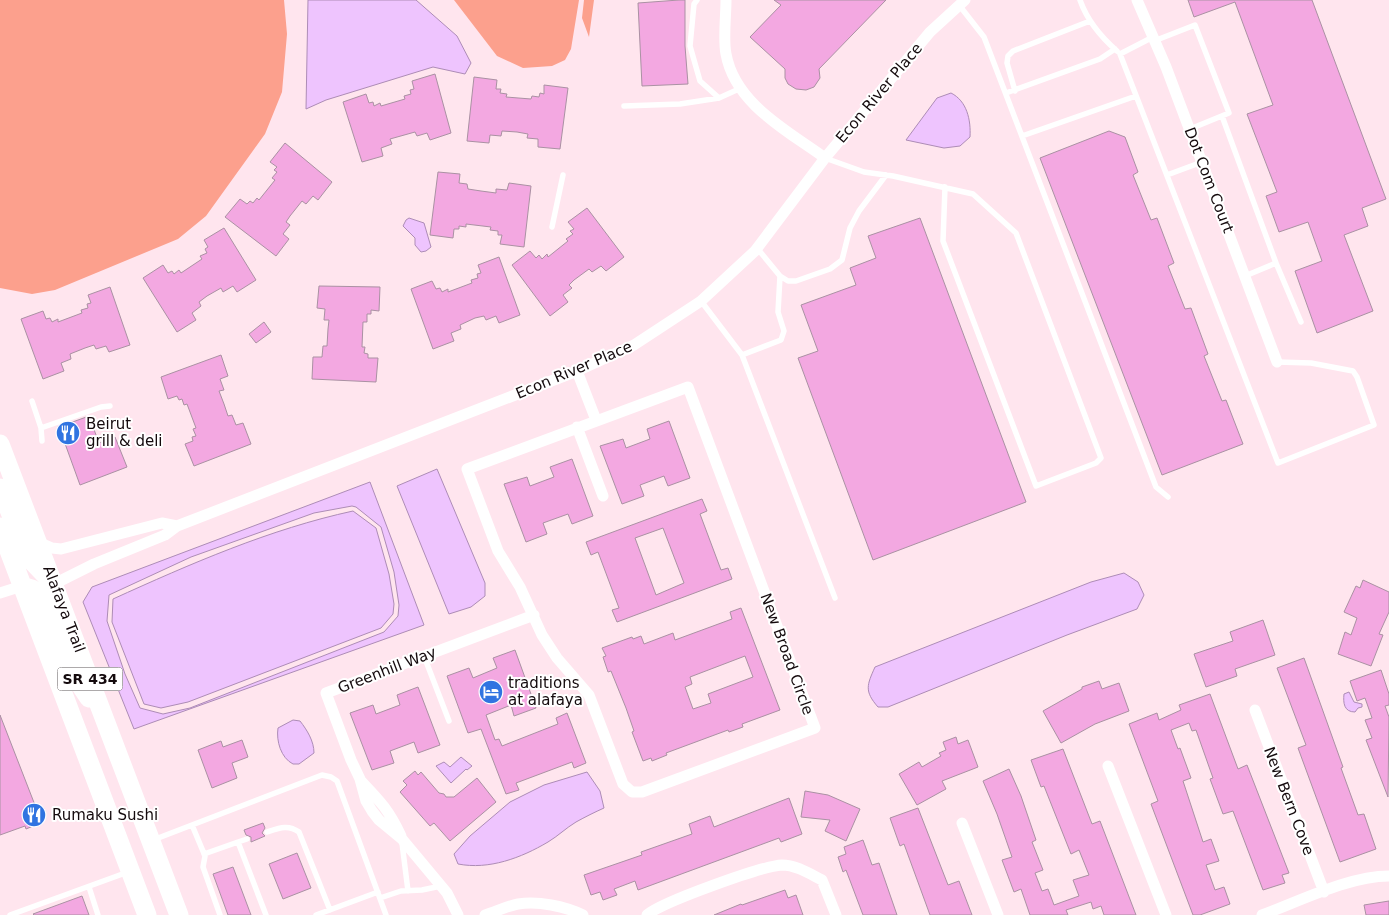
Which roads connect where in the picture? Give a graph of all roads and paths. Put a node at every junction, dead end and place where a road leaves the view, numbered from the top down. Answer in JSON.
{"nodes":[{"id":1,"x":697,"y":0,"type":"edge"},
{"id":2,"x":726,"y":0,"type":"edge"},
{"id":3,"x":1080,"y":0,"type":"edge"},
{"id":4,"x":1136,"y":0,"type":"edge"},
{"id":5,"x":962,"y":3,"type":"edge"},
{"id":6,"x":1090,"y":21,"type":"junction"},
{"id":7,"x":1154,"y":39,"type":"junction"},
{"id":8,"x":1115,"y":49,"type":"junction"},
{"id":9,"x":1120,"y":54,"type":"junction"},
{"id":10,"x":740,"y":88,"type":"junction"},
{"id":11,"x":1015,"y":91,"type":"junction"},
{"id":12,"x":1006,"y":93,"type":"junction"},
{"id":13,"x":1136,"y":96,"type":"junction"},
{"id":14,"x":720,"y":98,"type":"junction"},
{"id":15,"x":624,"y":106,"type":"dead end"},
{"id":16,"x":1222,"y":116,"type":"junction"},
{"id":17,"x":1190,"y":129,"type":"junction"},
{"id":18,"x":1022,"y":136,"type":"junction"},
{"id":19,"x":825,"y":158,"type":"junction"},
{"id":20,"x":1202,"y":162,"type":"junction"},
{"id":21,"x":563,"y":175,"type":"dead end"},
{"id":22,"x":886,"y":175,"type":"junction"},
{"id":23,"x":1167,"y":176,"type":"junction"},
{"id":24,"x":946,"y":188,"type":"junction"},
{"id":25,"x":552,"y":227,"type":"dead end"},
{"id":26,"x":758,"y":248,"type":"junction"},
{"id":27,"x":1276,"y":264,"type":"junction"},
{"id":28,"x":780,"y":276,"type":"junction"},
{"id":29,"x":1245,"y":276,"type":"junction"},
{"id":30,"x":701,"y":301,"type":"junction"},
{"id":31,"x":1301,"y":322,"type":"dead end"},
{"id":32,"x":742,"y":355,"type":"junction"},
{"id":33,"x":1278,"y":362,"type":"joint"},
{"id":34,"x":577,"y":371,"type":"junction"},
{"id":35,"x":32,"y":400,"type":"dead end"},
{"id":36,"x":110,"y":406,"type":"dead end"},
{"id":37,"x":596,"y":420,"type":"junction"},
{"id":38,"x":41,"y":428,"type":"junction"},
{"id":39,"x":577,"y":428,"type":"junction"},
{"id":40,"x":42,"y":441,"type":"dead end"},
{"id":41,"x":0,"y":444,"type":"edge"},
{"id":42,"x":0,"y":488,"type":"edge"},
{"id":43,"x":604,"y":496,"type":"dead end"},
{"id":44,"x":1168,"y":497,"type":"dead end"},
{"id":45,"x":177,"y":526,"type":"junction"},
{"id":46,"x":0,"y":527,"type":"edge"},
{"id":47,"x":38,"y":542,"type":"junction"},
{"id":48,"x":54,"y":584,"type":"junction"},
{"id":49,"x":22,"y":586,"type":"junction"},
{"id":50,"x":0,"y":593,"type":"edge"},
{"id":51,"x":835,"y":598,"type":"dead end"},
{"id":52,"x":534,"y":615,"type":"junction"},
{"id":53,"x":424,"y":656,"type":"junction"},
{"id":54,"x":1255,"y":710,"type":"dead end"},
{"id":55,"x":449,"y":722,"type":"dead end"},
{"id":56,"x":110,"y":731,"type":"junction"},
{"id":57,"x":1108,"y":766,"type":"dead end"},
{"id":58,"x":962,"y":823,"type":"dead end"},
{"id":59,"x":192,"y":825,"type":"junction"},
{"id":60,"x":267,"y":832,"type":"dead end"},
{"id":61,"x":247,"y":839,"type":"dead end"},
{"id":62,"x":402,"y":839,"type":"junction"},
{"id":63,"x":151,"y":840,"type":"junction"},
{"id":64,"x":238,"y":842,"type":"junction"},
{"id":65,"x":204,"y":854,"type":"junction"},
{"id":66,"x":130,"y":871,"type":"junction"},
{"id":67,"x":1389,"y":876,"type":"edge"},
{"id":68,"x":441,"y":886,"type":"junction"},
{"id":69,"x":89,"y":887,"type":"junction"},
{"id":70,"x":408,"y":891,"type":"junction"},
{"id":71,"x":1324,"y":892,"type":"junction"},
{"id":72,"x":379,"y":895,"type":"junction"},
{"id":73,"x":330,"y":910,"type":"junction"},
{"id":74,"x":10,"y":915,"type":"edge"},
{"id":75,"x":98,"y":915,"type":"edge"},
{"id":76,"x":147,"y":915,"type":"edge"},
{"id":77,"x":179,"y":915,"type":"edge"},
{"id":78,"x":220,"y":915,"type":"edge"},
{"id":79,"x":266,"y":915,"type":"edge"},
{"id":80,"x":316,"y":915,"type":"edge"},
{"id":81,"x":386,"y":915,"type":"edge"},
{"id":82,"x":458,"y":915,"type":"edge"},
{"id":83,"x":485,"y":915,"type":"edge"},
{"id":84,"x":582,"y":915,"type":"edge"},
{"id":85,"x":647,"y":915,"type":"edge"},
{"id":86,"x":836,"y":915,"type":"edge"},
{"id":87,"x":998,"y":915,"type":"edge"},
{"id":88,"x":1166,"y":915,"type":"edge"},
{"id":89,"x":1262,"y":915,"type":"edge"}],
"edges":[{"from":1,"to":14,"type":"lane"},
{"from":2,"to":10,"type":"street"},
{"from":3,"to":6,"type":"lane"},
{"from":4,"to":7,"type":"street","name":"Dot Com Court"},
{"from":5,"to":12,"type":"lane"},
{"from":5,"to":19,"type":"street","name":"Econ River Place"},
{"from":6,"to":8,"type":"lane"},
{"from":6,"to":11,"type":"lane"},
{"from":7,"to":9,"type":"lane"},
{"from":7,"to":16,"type":"lane"},
{"from":7,"to":17,"type":"street","name":"Dot Com Court"},
{"from":8,"to":9,"type":"lane"},
{"from":8,"to":11,"type":"lane"},
{"from":9,"to":13,"type":"lane"},
{"from":10,"to":14,"type":"lane"},
{"from":10,"to":19,"type":"street"},
{"from":11,"to":12,"type":"lane"},
{"from":12,"to":18,"type":"lane"},
{"from":13,"to":18,"type":"lane"},
{"from":13,"to":23,"type":"lane"},
{"from":14,"to":15,"type":"lane"},
{"from":16,"to":17,"type":"lane"},
{"from":16,"to":27,"type":"lane"},
{"from":17,"to":20,"type":"street","name":"Dot Com Court"},
{"from":18,"to":44,"type":"lane"},
{"from":19,"to":22,"type":"lane"},
{"from":19,"to":26,"type":"street","name":"Econ River Place"},
{"from":20,"to":23,"type":"lane"},
{"from":20,"to":29,"type":"street","name":"Dot Com Court"},
{"from":21,"to":25,"type":"lane"},
{"from":22,"to":24,"type":"lane"},
{"from":22,"to":28,"type":"lane"},
{"from":23,"to":33,"type":"lane"},
{"from":24,"to":24,"type":"lane"},
{"from":26,"to":28,"type":"lane"},
{"from":26,"to":30,"type":"street","name":"Econ River Place"},
{"from":27,"to":29,"type":"lane"},
{"from":27,"to":31,"type":"lane"},
{"from":28,"to":32,"type":"lane"},
{"from":29,"to":33,"type":"street","name":"Dot Com Court"},
{"from":30,"to":32,"type":"lane"},
{"from":30,"to":34,"type":"street","name":"Econ River Place"},
{"from":32,"to":51,"type":"lane"},
{"from":34,"to":37,"type":"street"},
{"from":34,"to":45,"type":"street","name":"Econ River Place"},
{"from":35,"to":38,"type":"lane"},
{"from":36,"to":38,"type":"lane"},
{"from":37,"to":39,"type":"street","name":"New Broad Circle"},
{"from":37,"to":52,"type":"street","name":"New Broad Circle"},
{"from":38,"to":40,"type":"lane"},
{"from":39,"to":43,"type":"street"},
{"from":39,"to":52,"type":"street","name":"New Broad Circle"},
{"from":41,"to":47,"type":"main road","name":"Alafaya Trail","number":"SR 434"},
{"from":42,"to":48,"type":"main road"},
{"from":45,"to":47,"type":"street","name":"Econ River Place"},
{"from":45,"to":48,"type":"street","name":"Econ River Place"},
{"from":46,"to":49,"type":"main road","name":"Alafaya Trail","number":"SR 434"},
{"from":47,"to":48,"type":"main road","name":"Alafaya Trail","number":"SR 434"},
{"from":48,"to":56,"type":"main road","name":"Alafaya Trail","number":"SR 434"},
{"from":49,"to":50,"type":"street"},
{"from":49,"to":56,"type":"main road"},
{"from":49,"to":66,"type":"main road","name":"Alafaya Trail","number":"SR 434"},
{"from":52,"to":53,"type":"street","name":"Greenhill Way"},
{"from":53,"to":55,"type":"lane"},
{"from":53,"to":62,"type":"street","name":"Greenhill Way"},
{"from":54,"to":71,"type":"street","name":"New Bern Cove"},
{"from":56,"to":63,"type":"main road","name":"Alafaya Trail","number":"SR 434"},
{"from":57,"to":88,"type":"street"},
{"from":58,"to":87,"type":"street"},
{"from":59,"to":63,"type":"lane"},
{"from":59,"to":65,"type":"lane"},
{"from":59,"to":72,"type":"lane"},
{"from":60,"to":73,"type":"lane"},
{"from":61,"to":64,"type":"lane"},
{"from":62,"to":68,"type":"street","name":"Greenhill Way"},
{"from":62,"to":70,"type":"lane"},
{"from":63,"to":77,"type":"main road","name":"Alafaya Trail","number":"SR 434"},
{"from":64,"to":65,"type":"lane"},
{"from":64,"to":79,"type":"lane"},
{"from":65,"to":78,"type":"lane"},
{"from":66,"to":69,"type":"lane"},
{"from":66,"to":76,"type":"main road","name":"Alafaya Trail","number":"SR 434"},
{"from":67,"to":71,"type":"street"},
{"from":68,"to":70,"type":"lane"},
{"from":68,"to":82,"type":"street","name":"Greenhill Way"},
{"from":69,"to":74,"type":"lane"},
{"from":69,"to":75,"type":"lane"},
{"from":70,"to":72,"type":"lane"},
{"from":71,"to":89,"type":"street"},
{"from":72,"to":73,"type":"lane"},
{"from":72,"to":81,"type":"lane"},
{"from":73,"to":80,"type":"lane"},
{"from":83,"to":84,"type":"street"},
{"from":85,"to":86,"type":"street"}]}
